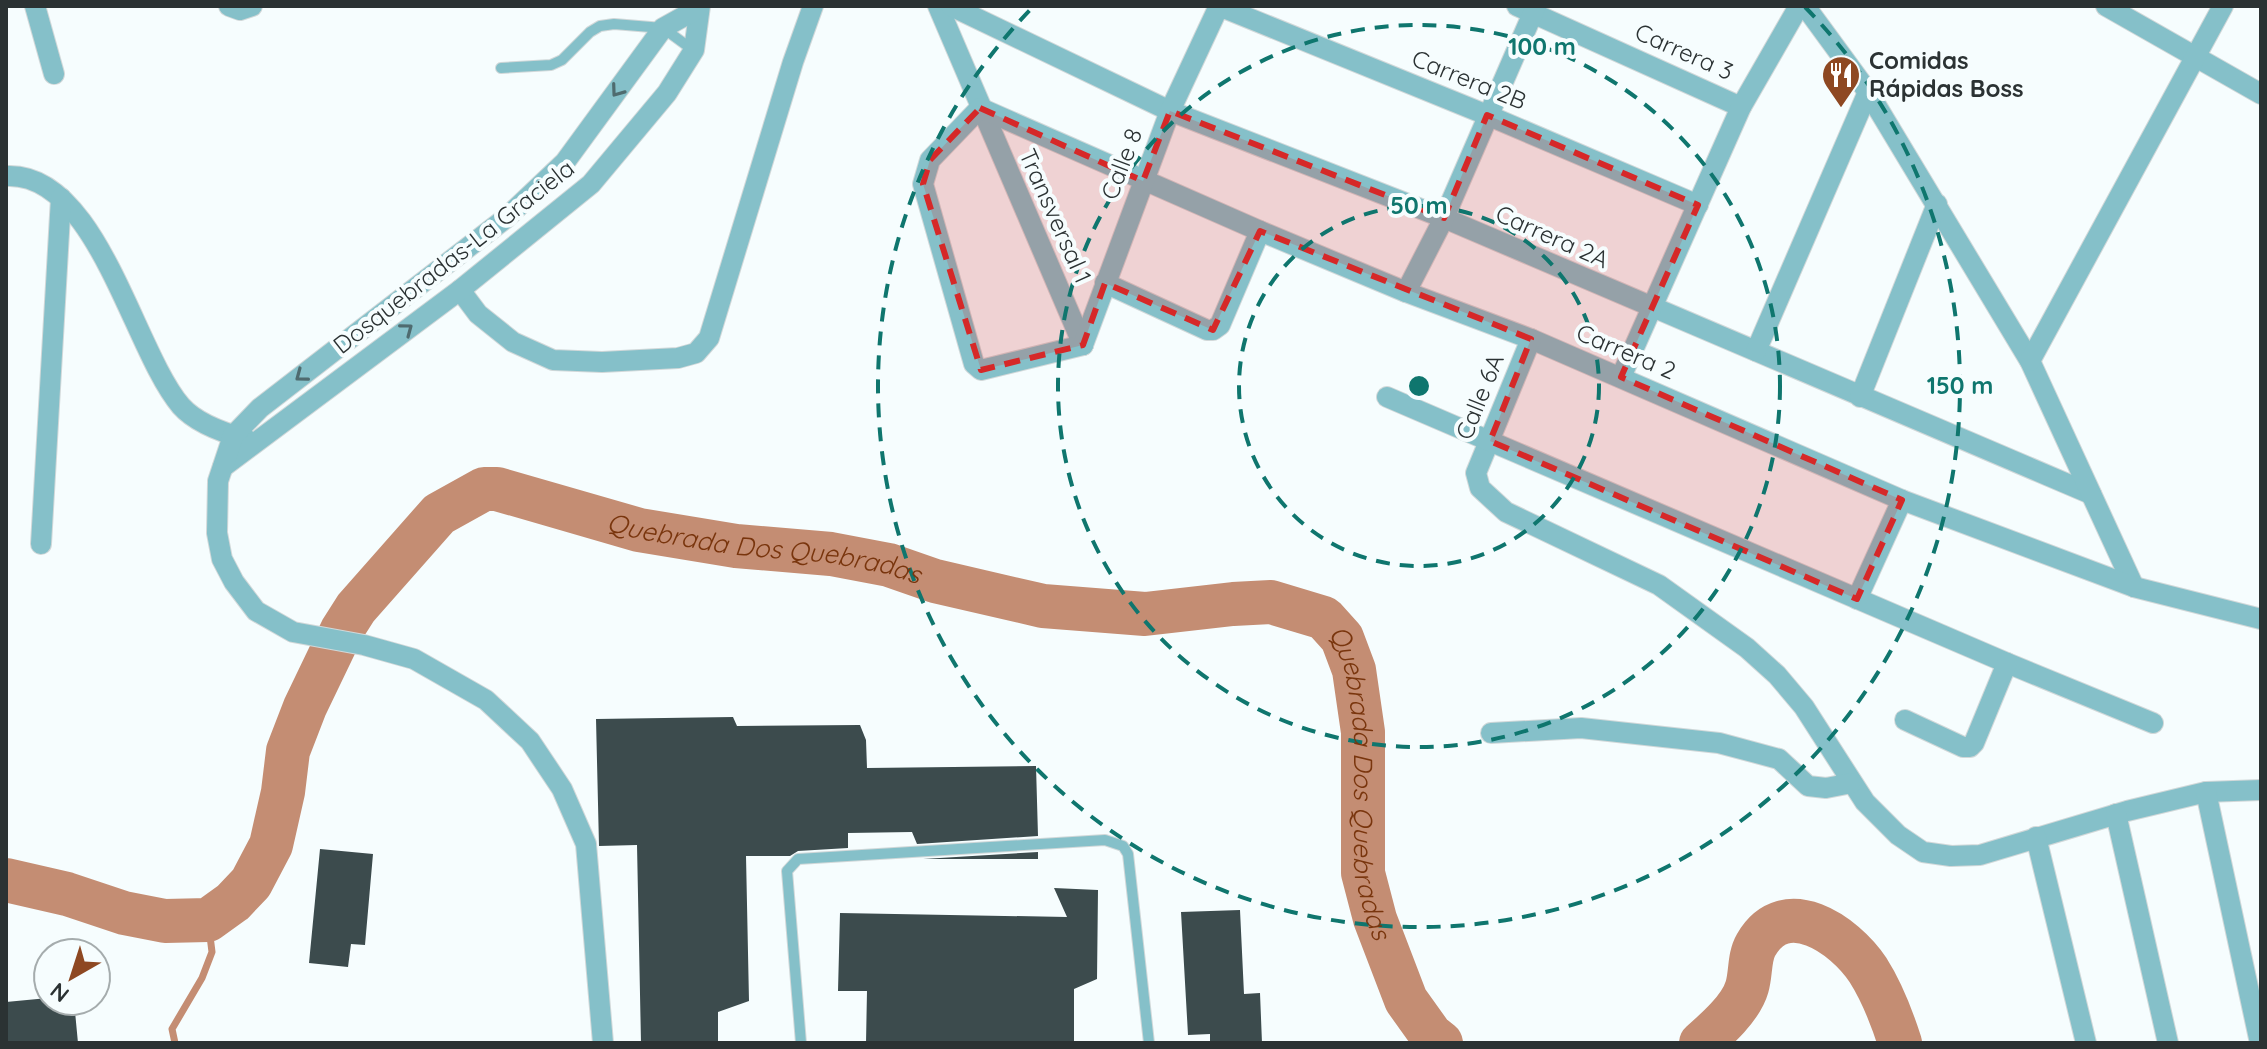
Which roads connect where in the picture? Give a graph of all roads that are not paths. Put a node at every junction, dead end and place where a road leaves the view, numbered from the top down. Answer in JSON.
{"nodes":[{"id":1,"x":35,"y":6,"type":"edge"},
{"id":2,"x":229,"y":6,"type":"edge"},
{"id":3,"x":252,"y":6,"type":"edge"},
{"id":4,"x":813,"y":6,"type":"edge"},
{"id":5,"x":938,"y":6,"type":"edge"},
{"id":6,"x":951,"y":6,"type":"edge"},
{"id":7,"x":1219,"y":6,"type":"edge"},
{"id":8,"x":1799,"y":6,"type":"edge"},
{"id":9,"x":1805,"y":6,"type":"edge"},
{"id":10,"x":2106,"y":6,"type":"edge"},
{"id":11,"x":2223,"y":6,"type":"edge"},
{"id":12,"x":700,"y":7,"type":"edge"},
{"id":13,"x":1529,"y":8,"type":"edge"},
{"id":14,"x":663,"y":28,"type":"junction"},
{"id":15,"x":694,"y":50,"type":"junction"},
{"id":16,"x":2197,"y":57,"type":"junction"},
{"id":17,"x":501,"y":68,"type":"dead end"},
{"id":18,"x":54,"y":74,"type":"dead end"},
{"id":19,"x":1868,"y":92,"type":"junction"},
{"id":20,"x":2261,"y":94,"type":"edge"},
{"id":21,"x":1741,"y":107,"type":"junction"},
{"id":22,"x":980,"y":108,"type":"junction"},
{"id":23,"x":1170,"y":111,"type":"junction"},
{"id":24,"x":1487,"y":115,"type":"junction"},
{"id":25,"x":6,"y":176,"type":"edge"},
{"id":26,"x":1143,"y":181,"type":"junction"},
{"id":27,"x":61,"y":198,"type":"junction"},
{"id":28,"x":1937,"y":204,"type":"junction"},
{"id":29,"x":1698,"y":205,"type":"junction"},
{"id":30,"x":1444,"y":218,"type":"junction"},
{"id":31,"x":1260,"y":231,"type":"junction"},
{"id":32,"x":1105,"y":283,"type":"junction"},
{"id":33,"x":460,"y":290,"type":"junction"},
{"id":34,"x":1406,"y":292,"type":"junction"},
{"id":35,"x":1651,"y":309,"type":"junction"},
{"id":36,"x":1531,"y":339,"type":"junction"},
{"id":37,"x":1083,"y":345,"type":"junction"},
{"id":38,"x":1756,"y":351,"type":"junction"},
{"id":39,"x":2030,"y":361,"type":"junction"},
{"id":40,"x":1621,"y":377,"type":"junction"},
{"id":41,"x":1387,"y":397,"type":"dead end"},
{"id":42,"x":1860,"y":397,"type":"junction"},
{"id":43,"x":233,"y":436,"type":"junction"},
{"id":44,"x":1490,"y":441,"type":"junction"},
{"id":45,"x":254,"y":442,"type":"junction"},
{"id":46,"x":220,"y":469,"type":"junction"},
{"id":47,"x":2091,"y":494,"type":"junction"},
{"id":48,"x":1902,"y":500,"type":"junction"},
{"id":49,"x":41,"y":544,"type":"dead end"},
{"id":50,"x":2134,"y":587,"type":"junction"},
{"id":51,"x":1857,"y":599,"type":"junction"},
{"id":52,"x":2261,"y":619,"type":"edge"},
{"id":53,"x":2007,"y":663,"type":"junction"},
{"id":54,"x":1905,"y":720,"type":"dead end"},
{"id":55,"x":2153,"y":723,"type":"dead end"},
{"id":56,"x":1491,"y":733,"type":"dead end"},
{"id":57,"x":1852,"y":783,"type":"junction"},
{"id":58,"x":2261,"y":790,"type":"edge"},
{"id":59,"x":2206,"y":792,"type":"junction"},
{"id":60,"x":2116,"y":814,"type":"junction"},
{"id":61,"x":2036,"y":837,"type":"junction"},
{"id":62,"x":603,"y":1043,"type":"edge"},
{"id":63,"x":801,"y":1043,"type":"edge"},
{"id":64,"x":1149,"y":1043,"type":"edge"},
{"id":65,"x":2086,"y":1043,"type":"edge"},
{"id":66,"x":2168,"y":1043,"type":"edge"},
{"id":67,"x":2260,"y":1043,"type":"edge"}],
"edges":[{"from":1,"to":18,"type":"street"},
{"from":2,"to":3,"type":"street"},
{"from":4,"to":33,"type":"street"},
{"from":5,"to":22,"type":"street","name":"Transversal 1"},
{"from":6,"to":23,"type":"street","name":"Carrera 2A"},
{"from":7,"to":23,"type":"street","name":"Calle 8"},
{"from":7,"to":24,"type":"street","name":"Carrera 2B"},
{"from":8,"to":21,"type":"street"},
{"from":9,"to":19,"type":"street"},
{"from":10,"to":16,"type":"street"},
{"from":11,"to":16,"type":"street"},
{"from":12,"to":14,"type":"street","name":"Dosquebradas-La Graciela"},
{"from":12,"to":15,"type":"street","name":"Dosquebradas-La Graciela"},
{"from":13,"to":21,"type":"street","name":"Carrera 3"},
{"from":13,"to":24,"type":"street"},
{"from":14,"to":15,"type":"lane"},
{"from":14,"to":17,"type":"lane"},
{"from":14,"to":43,"type":"street","name":"Dosquebradas-La Graciela","one_way":true},
{"from":15,"to":33,"type":"street","name":"Dosquebradas-La Graciela"},
{"from":16,"to":20,"type":"street"},
{"from":16,"to":39,"type":"street"},
{"from":19,"to":28,"type":"street"},
{"from":19,"to":38,"type":"street"},
{"from":21,"to":29,"type":"street"},
{"from":22,"to":26,"type":"street","name":"Carrera 2"},
{"from":22,"to":37,"type":"street","name":"Transversal 1"},
{"from":22,"to":37,"type":"street"},
{"from":23,"to":26,"type":"street","name":"Calle 8"},
{"from":23,"to":30,"type":"street","name":"Carrera 2A"},
{"from":24,"to":29,"type":"street","name":"Carrera 2B"},
{"from":24,"to":30,"type":"street"},
{"from":25,"to":27,"type":"street"},
{"from":26,"to":31,"type":"street","name":"Carrera 2"},
{"from":26,"to":32,"type":"street","name":"Calle 8"},
{"from":27,"to":43,"type":"street"},
{"from":27,"to":49,"type":"street"},
{"from":28,"to":39,"type":"street"},
{"from":28,"to":42,"type":"street"},
{"from":29,"to":35,"type":"street"},
{"from":30,"to":34,"type":"street"},
{"from":30,"to":35,"type":"street","name":"Carrera 2A"},
{"from":31,"to":32,"type":"street"},
{"from":31,"to":34,"type":"street","name":"Carrera 2"},
{"from":32,"to":37,"type":"street","name":"Calle 8"},
{"from":45,"to":33,"type":"street","name":"Dosquebradas-La Graciela","one_way":true},
{"from":34,"to":36,"type":"street","name":"Carrera 2"},
{"from":35,"to":38,"type":"street","name":"Carrera 2A"},
{"from":35,"to":40,"type":"street"},
{"from":36,"to":40,"type":"street","name":"Carrera 2"},
{"from":36,"to":44,"type":"street","name":"Calle 6A"},
{"from":38,"to":42,"type":"street","name":"Carrera 2A"},
{"from":39,"to":47,"type":"street"},
{"from":40,"to":48,"type":"street","name":"Carrera 2"},
{"from":41,"to":44,"type":"street"},
{"from":42,"to":47,"type":"street","name":"Carrera 2A"},
{"from":43,"to":45,"type":"street"},
{"from":43,"to":46,"type":"street","name":"Dosquebradas-La Graciela"},
{"from":44,"to":51,"type":"street"},
{"from":44,"to":57,"type":"street","name":"Calle 6A"},
{"from":45,"to":46,"type":"street","name":"Dosquebradas-La Graciela"},
{"from":46,"to":62,"type":"street","name":"Dosquebradas-La Graciela"},
{"from":47,"to":50,"type":"street"},
{"from":48,"to":50,"type":"street","name":"Carrera 2"},
{"from":48,"to":51,"type":"street"},
{"from":50,"to":52,"type":"street","name":"Carrera 2"},
{"from":51,"to":53,"type":"street"},
{"from":53,"to":54,"type":"street"},
{"from":53,"to":55,"type":"street"},
{"from":56,"to":57,"type":"street"},
{"from":57,"to":61,"type":"street"},
{"from":58,"to":59,"type":"street"},
{"from":59,"to":60,"type":"street"},
{"from":59,"to":67,"type":"street"},
{"from":60,"to":61,"type":"street"},
{"from":60,"to":66,"type":"street"},
{"from":61,"to":65,"type":"street"},
{"from":63,"to":64,"type":"lane"}]}
